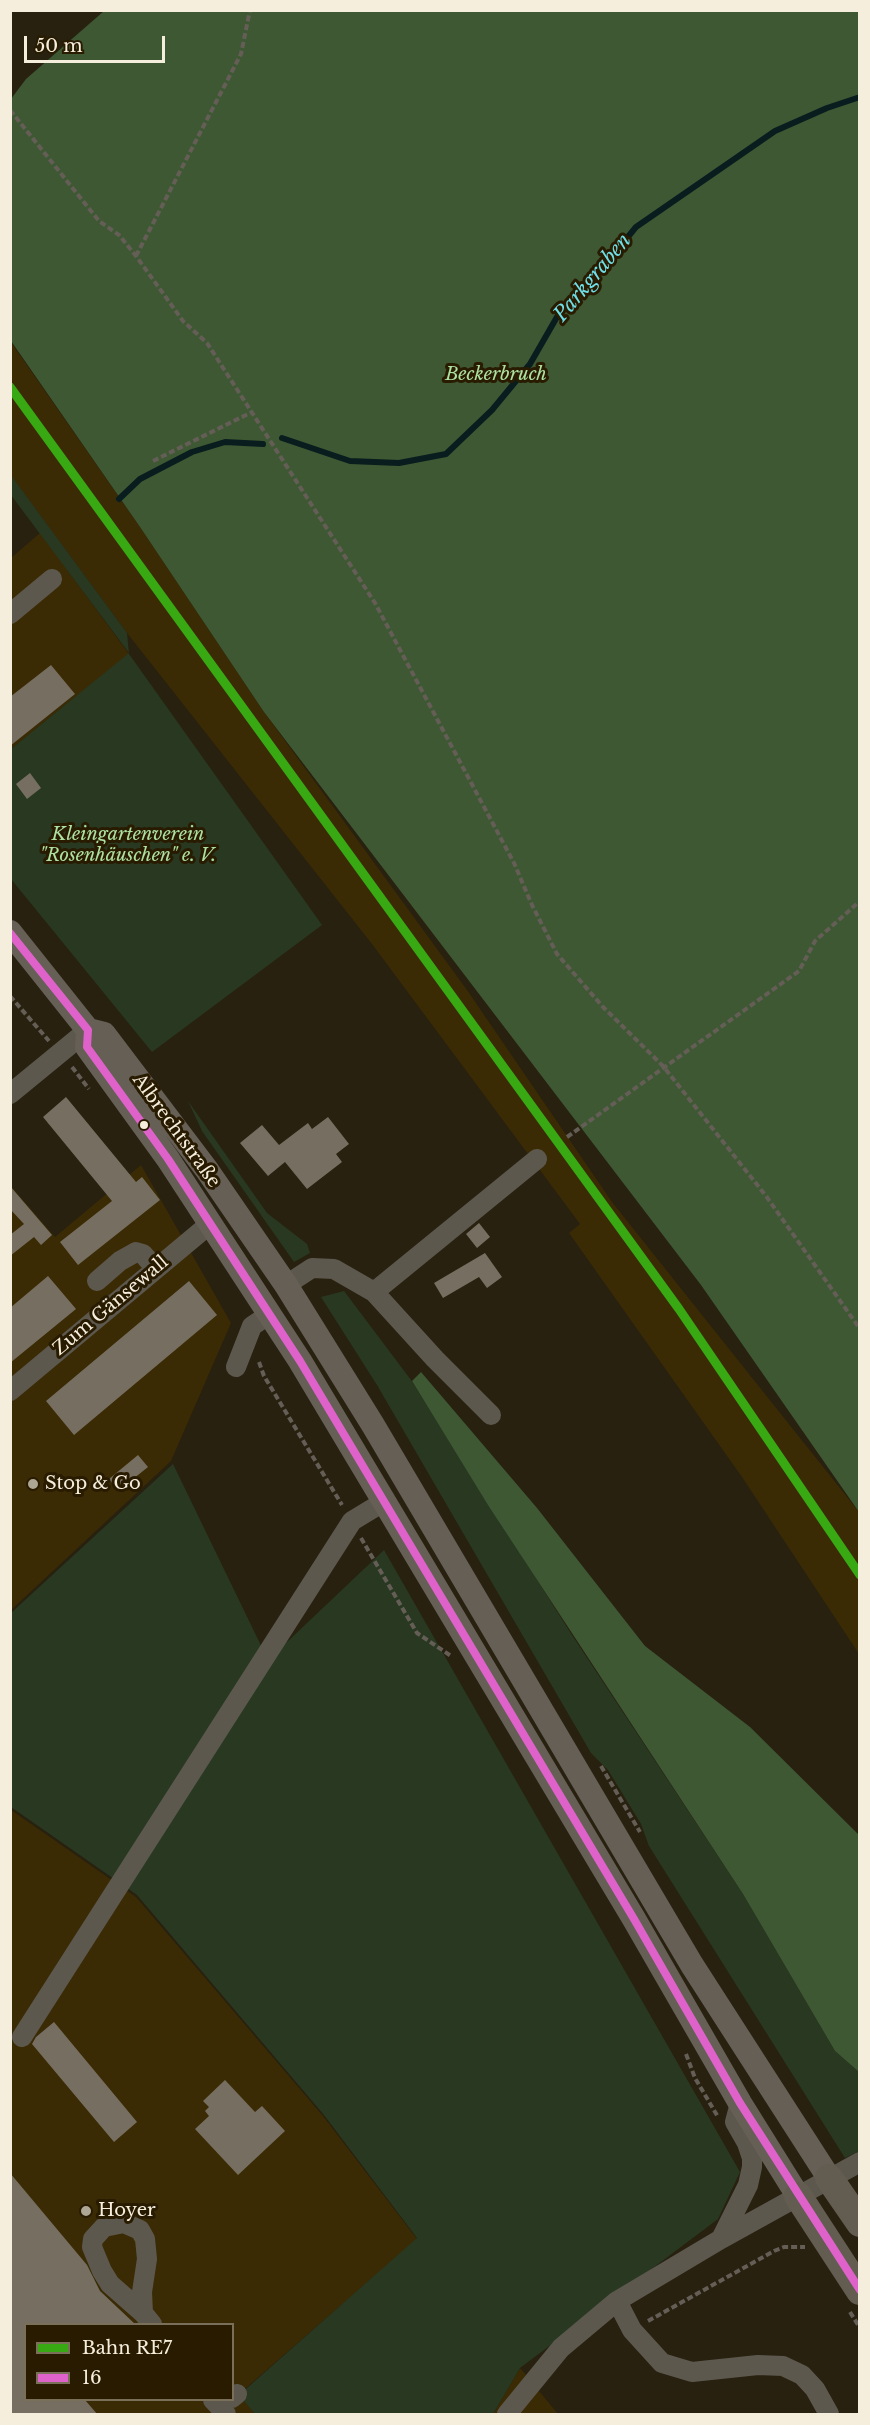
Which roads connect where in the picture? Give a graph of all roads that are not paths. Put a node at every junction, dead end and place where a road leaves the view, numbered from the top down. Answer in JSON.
{"nodes":[{"id":1,"x":52,"y":579,"type":"dead end"},
{"id":2,"x":10,"y":614,"type":"edge"},
{"id":3,"x":10,"y":932,"type":"edge"},
{"id":4,"x":88,"y":1030,"type":"junction"},
{"id":5,"x":10,"y":1094,"type":"edge"},
{"id":6,"x":537,"y":1159,"type":"dead end"},
{"id":7,"x":211,"y":1223,"type":"junction"},
{"id":8,"x":156,"y":1269,"type":"junction"},
{"id":9,"x":97,"y":1281,"type":"dead end"},
{"id":10,"x":286,"y":1285,"type":"junction"},
{"id":11,"x":374,"y":1292,"type":"junction"},
{"id":12,"x":261,"y":1320,"type":"junction"},
{"id":13,"x":236,"y":1367,"type":"dead end"},
{"id":14,"x":15,"y":1394,"type":"edge"},
{"id":15,"x":491,"y":1415,"type":"dead end"},
{"id":16,"x":385,"y":1501,"type":"junction"},
{"id":17,"x":22,"y":2037,"type":"dead end"},
{"id":18,"x":740,"y":2103,"type":"junction"},
{"id":19,"x":860,"y":2162,"type":"edge"},
{"id":20,"x":828,"y":2178,"type":"junction"},
{"id":21,"x":798,"y":2196,"type":"junction"},
{"id":22,"x":860,"y":2223,"type":"edge"},
{"id":23,"x":721,"y":2239,"type":"junction"},
{"id":24,"x":860,"y":2291,"type":"edge"},
{"id":25,"x":617,"y":2301,"type":"junction"},
{"id":26,"x":507,"y":2415,"type":"edge"},
{"id":27,"x":829,"y":2415,"type":"edge"}],
"edges":[{"from":1,"to":2,"type":"street"},
{"from":3,"to":4,"type":"main road","name":"Albrechtstraße"},
{"from":4,"to":5,"type":"street"},
{"from":4,"to":7,"type":"main road","name":"Albrechtstraße"},
{"from":4,"to":10,"type":"main road","name":"Albrechtstraße"},
{"from":6,"to":11,"type":"street"},
{"from":7,"to":8,"type":"street","name":"Zum Gänsewall"},
{"from":7,"to":12,"type":"main road","name":"Albrechtstraße"},
{"from":8,"to":9,"type":"street"},
{"from":8,"to":14,"type":"street","name":"Zum Gänsewall"},
{"from":10,"to":11,"type":"street"},
{"from":10,"to":20,"type":"main road","name":"Albrechtstraße"},
{"from":11,"to":15,"type":"street"},
{"from":12,"to":13,"type":"street"},
{"from":12,"to":16,"type":"main road","name":"Albrechtstraße"},
{"from":16,"to":17,"type":"street"},
{"from":16,"to":18,"type":"main road","name":"Albrechtstraße"},
{"from":18,"to":21,"type":"main road","name":"Albrechtstraße"},
{"from":18,"to":23,"type":"street"},
{"from":19,"to":20,"type":"street"},
{"from":20,"to":21,"type":"street"},
{"from":20,"to":22,"type":"highway"},
{"from":21,"to":23,"type":"street"},
{"from":21,"to":24,"type":"highway"},
{"from":23,"to":25,"type":"street"},
{"from":25,"to":26,"type":"street"},
{"from":25,"to":27,"type":"street"}]}
